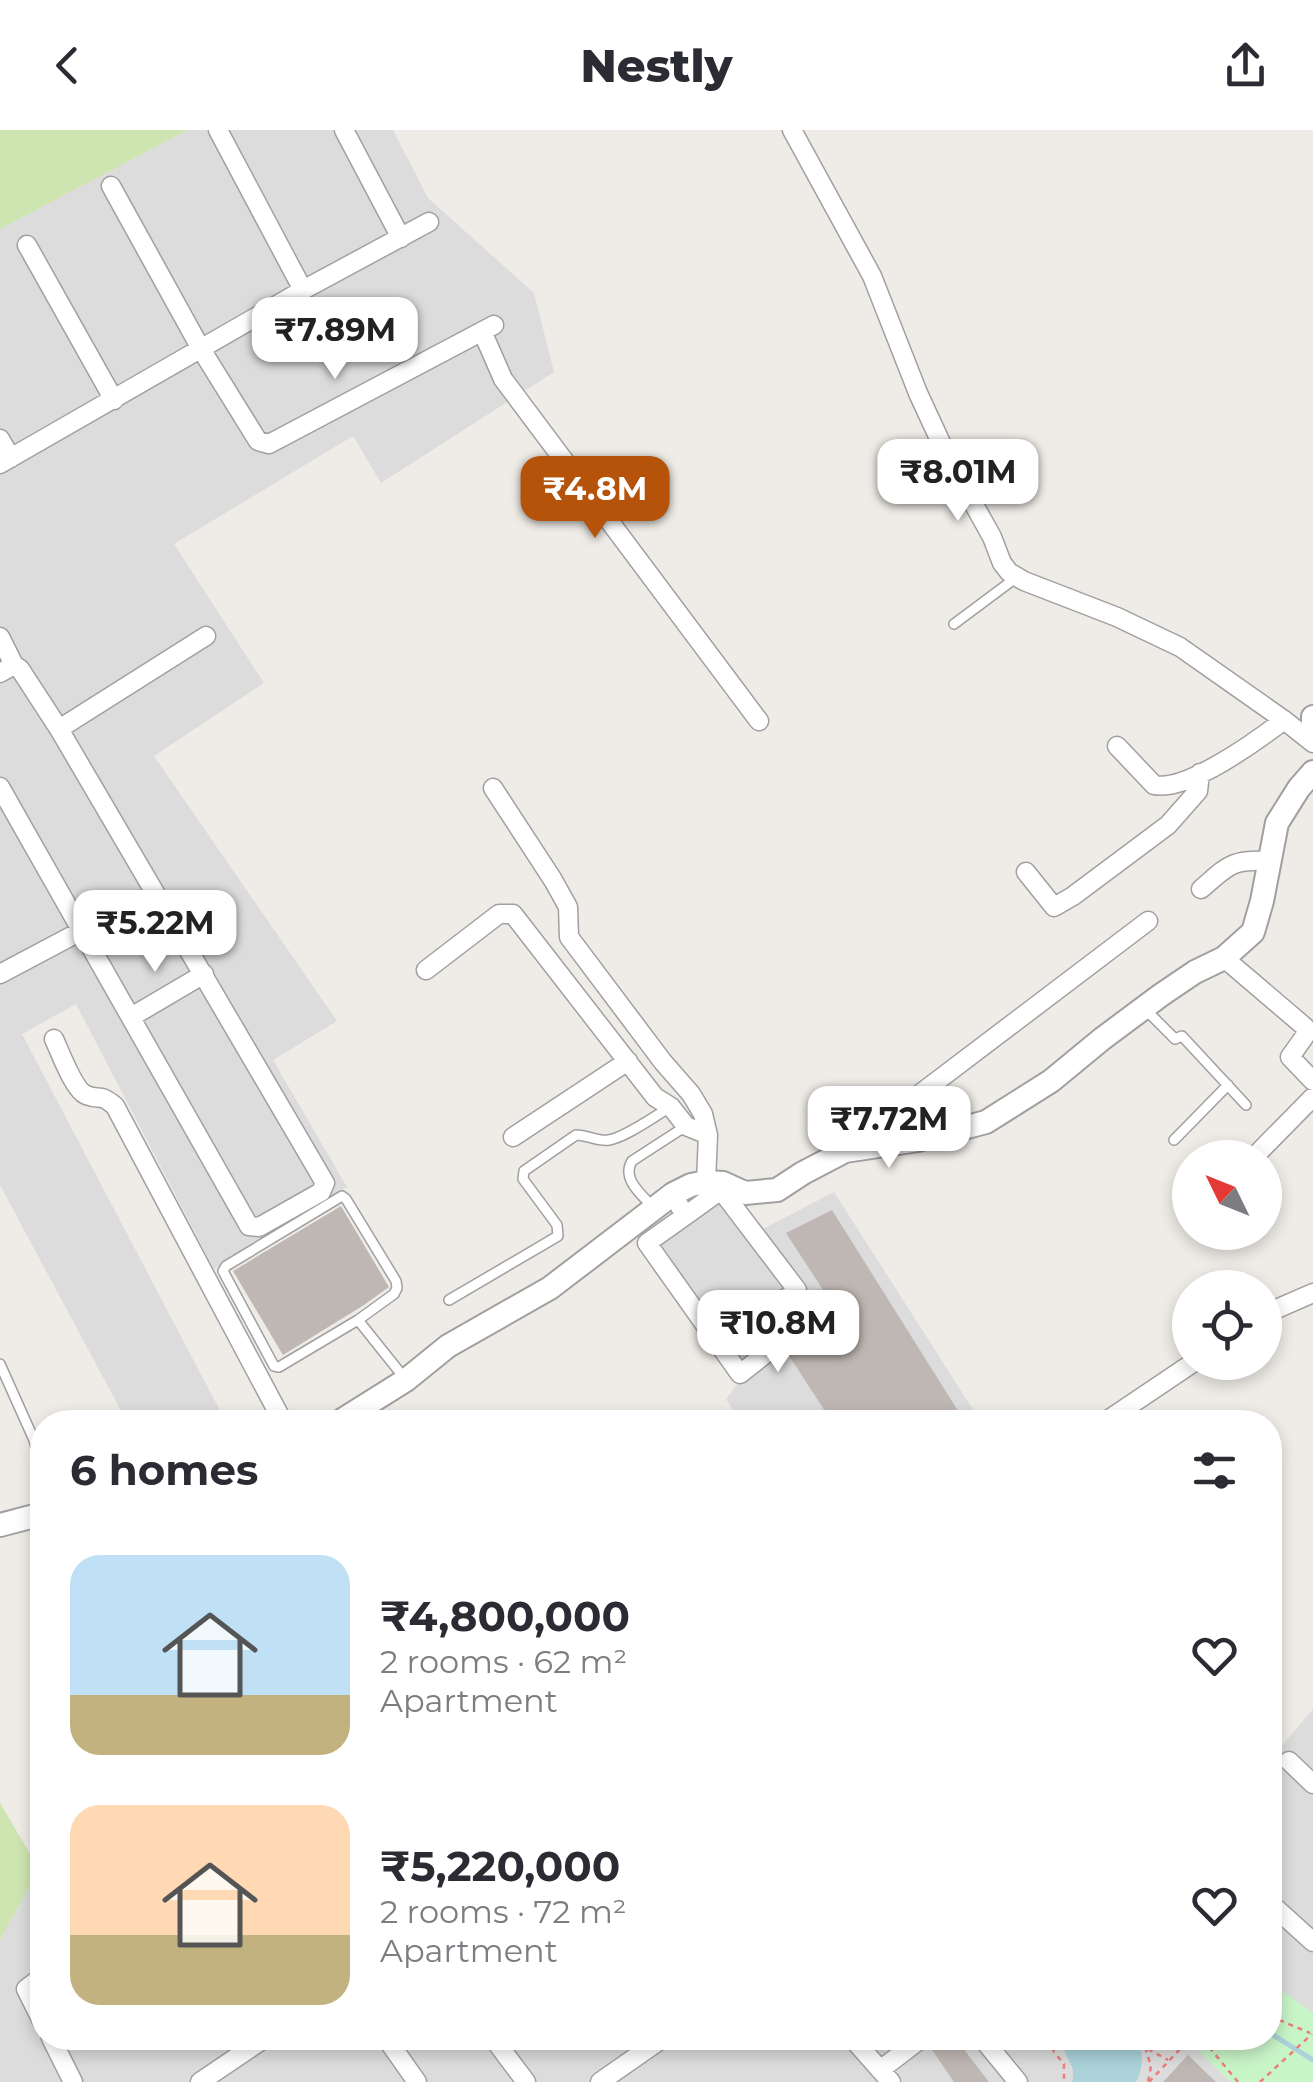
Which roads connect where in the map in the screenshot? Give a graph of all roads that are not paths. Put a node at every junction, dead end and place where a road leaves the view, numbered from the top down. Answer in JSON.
{"nodes":[{"id":1,"x":218,"y":130,"type":"edge"},
{"id":2,"x":344,"y":130,"type":"edge"},
{"id":3,"x":792,"y":130,"type":"edge"},
{"id":4,"x":111,"y":186,"type":"dead end"},
{"id":5,"x":429,"y":222,"type":"dead end"},
{"id":6,"x":401,"y":238,"type":"junction"},
{"id":7,"x":27,"y":245,"type":"dead end"},
{"id":8,"x":303,"y":290,"type":"junction"},
{"id":9,"x":201,"y":349,"type":"junction"},
{"id":10,"x":114,"y":400,"type":"junction"},
{"id":11,"x":0,"y":439,"type":"edge"},
{"id":12,"x":6,"y":461,"type":"edge"},
{"id":13,"x":1017,"y":577,"type":"junction"},
{"id":14,"x":954,"y":624,"type":"dead end"},
{"id":15,"x":206,"y":636,"type":"dead end"},
{"id":16,"x":0,"y":637,"type":"edge"},
{"id":17,"x":7,"y":669,"type":"edge"},
{"id":18,"x":1284,"y":720,"type":"junction"},
{"id":19,"x":759,"y":721,"type":"dead end"},
{"id":20,"x":60,"y":729,"type":"junction"},
{"id":21,"x":1313,"y":743,"type":"edge"},
{"id":22,"x":1118,"y":746,"type":"dead end"},
{"id":23,"x":1313,"y":772,"type":"edge"},
{"id":24,"x":1200,"y":773,"type":"junction"},
{"id":25,"x":0,"y":786,"type":"edge"},
{"id":26,"x":493,"y":788,"type":"dead end"},
{"id":27,"x":1268,"y":860,"type":"junction"},
{"id":28,"x":1026,"y":872,"type":"dead end"},
{"id":29,"x":1201,"y":890,"type":"dead end"},
{"id":30,"x":1148,"y":921,"type":"dead end"},
{"id":31,"x":81,"y":931,"type":"junction"},
{"id":32,"x":1224,"y":958,"type":"junction"},
{"id":33,"x":426,"y":970,"type":"dead end"},
{"id":34,"x":0,"y":974,"type":"edge"},
{"id":35,"x":204,"y":974,"type":"junction"},
{"id":36,"x":1145,"y":1010,"type":"junction"},
{"id":37,"x":131,"y":1018,"type":"junction"},
{"id":38,"x":54,"y":1039,"type":"dead end"},
{"id":39,"x":628,"y":1061,"type":"junction"},
{"id":40,"x":1313,"y":1081,"type":"edge"},
{"id":41,"x":1228,"y":1085,"type":"junction"},
{"id":42,"x":1313,"y":1097,"type":"edge"},
{"id":43,"x":1246,"y":1105,"type":"dead end"},
{"id":44,"x":671,"y":1107,"type":"junction"},
{"id":45,"x":686,"y":1126,"type":"junction"},
{"id":46,"x":708,"y":1134,"type":"junction"},
{"id":47,"x":513,"y":1137,"type":"dead end"},
{"id":48,"x":1174,"y":1140,"type":"dead end"},
{"id":49,"x":1271,"y":1140,"type":"edge"},
{"id":50,"x":880,"y":1146,"type":"junction"},
{"id":51,"x":706,"y":1182,"type":"junction"},
{"id":52,"x":673,"y":1194,"type":"junction"},
{"id":53,"x":654,"y":1208,"type":"junction"},
{"id":54,"x":685,"y":1216,"type":"junction"},
{"id":55,"x":1313,"y":1293,"type":"edge"},
{"id":56,"x":449,"y":1300,"type":"dead end"},
{"id":57,"x":1282,"y":1307,"type":"edge"},
{"id":58,"x":358,"y":1320,"type":"junction"},
{"id":59,"x":0,"y":1364,"type":"edge"},
{"id":60,"x":1172,"y":1377,"type":"edge"},
{"id":61,"x":406,"y":1380,"type":"junction"},
{"id":62,"x":277,"y":1410,"type":"edge"},
{"id":63,"x":357,"y":1410,"type":"edge"},
{"id":64,"x":1123,"y":1410,"type":"edge"},
{"id":65,"x":30,"y":1431,"type":"edge"},
{"id":66,"x":30,"y":1517,"type":"edge"},
{"id":67,"x":0,"y":1525,"type":"edge"},
{"id":68,"x":1290,"y":1761,"type":"dead end"},
{"id":69,"x":1313,"y":1784,"type":"edge"},
{"id":70,"x":1282,"y":1913,"type":"edge"},
{"id":71,"x":1313,"y":1942,"type":"edge"},
{"id":72,"x":57,"y":2050,"type":"edge"},
{"id":73,"x":248,"y":2050,"type":"edge"},
{"id":74,"x":394,"y":2050,"type":"edge"},
{"id":75,"x":502,"y":2050,"type":"edge"},
{"id":76,"x":634,"y":2050,"type":"edge"},
{"id":77,"x":862,"y":2050,"type":"edge"},
{"id":78,"x":910,"y":2050,"type":"edge"},
{"id":79,"x":992,"y":2050,"type":"edge"},
{"id":80,"x":885,"y":2076,"type":"edge"},
{"id":81,"x":73,"y":2082,"type":"edge"},
{"id":82,"x":200,"y":2082,"type":"edge"},
{"id":83,"x":417,"y":2082,"type":"edge"},
{"id":84,"x":526,"y":2082,"type":"edge"},
{"id":85,"x":600,"y":2082,"type":"edge"},
{"id":86,"x":1018,"y":2082,"type":"edge"}],
"edges":[{"from":1,"to":8,"type":"street"},
{"from":2,"to":6,"type":"street"},
{"from":3,"to":13,"type":"street"},
{"from":4,"to":9,"type":"street"},
{"from":5,"to":6,"type":"street"},
{"from":6,"to":8,"type":"street"},
{"from":7,"to":10,"type":"street"},
{"from":8,"to":9,"type":"street"},
{"from":9,"to":10,"type":"street"},
{"from":9,"to":19,"type":"street"},
{"from":10,"to":12,"type":"street"},
{"from":11,"to":12,"type":"street"},
{"from":13,"to":14,"type":"lane"},
{"from":13,"to":18,"type":"street"},
{"from":15,"to":20,"type":"street"},
{"from":16,"to":17,"type":"street"},
{"from":17,"to":20,"type":"street"},
{"from":18,"to":21,"type":"street"},
{"from":18,"to":24,"type":"street"},
{"from":20,"to":35,"type":"street"},
{"from":22,"to":24,"type":"street"},
{"from":23,"to":27,"type":"street"},
{"from":24,"to":28,"type":"street"},
{"from":25,"to":31,"type":"street"},
{"from":26,"to":46,"type":"street"},
{"from":27,"to":29,"type":"street"},
{"from":27,"to":32,"type":"street"},
{"from":30,"to":50,"type":"street"},
{"from":31,"to":34,"type":"street"},
{"from":31,"to":37,"type":"street"},
{"from":32,"to":36,"type":"street"},
{"from":32,"to":40,"type":"street"},
{"from":33,"to":39,"type":"street"},
{"from":35,"to":37,"type":"street"},
{"from":35,"to":37,"type":"street"},
{"from":36,"to":41,"type":"lane"},
{"from":36,"to":50,"type":"street"},
{"from":38,"to":62,"type":"street"},
{"from":39,"to":44,"type":"street"},
{"from":39,"to":47,"type":"street"},
{"from":41,"to":43,"type":"lane"},
{"from":41,"to":48,"type":"lane"},
{"from":42,"to":49,"type":"street"},
{"from":44,"to":45,"type":"street"},
{"from":44,"to":56,"type":"lane"},
{"from":45,"to":46,"type":"street"},
{"from":45,"to":53,"type":"lane"},
{"from":46,"to":51,"type":"street"},
{"from":50,"to":51,"type":"street"},
{"from":51,"to":52,"type":"street"},
{"from":52,"to":53,"type":"street"},
{"from":52,"to":54,"type":"street"},
{"from":53,"to":61,"type":"street"},
{"from":54,"to":54,"type":"street"},
{"from":55,"to":57,"type":"street"},
{"from":58,"to":58,"type":"lane"},
{"from":58,"to":61,"type":"lane"},
{"from":59,"to":65,"type":"lane"},
{"from":60,"to":64,"type":"street"},
{"from":61,"to":63,"type":"street"},
{"from":66,"to":67,"type":"street"},
{"from":68,"to":69,"type":"street"},
{"from":70,"to":71,"type":"street"},
{"from":72,"to":81,"type":"street"},
{"from":73,"to":82,"type":"street"},
{"from":74,"to":83,"type":"street"},
{"from":75,"to":84,"type":"street"},
{"from":76,"to":85,"type":"street"},
{"from":77,"to":80,"type":"street"},
{"from":78,"to":80,"type":"street"},
{"from":79,"to":86,"type":"street"}]}
